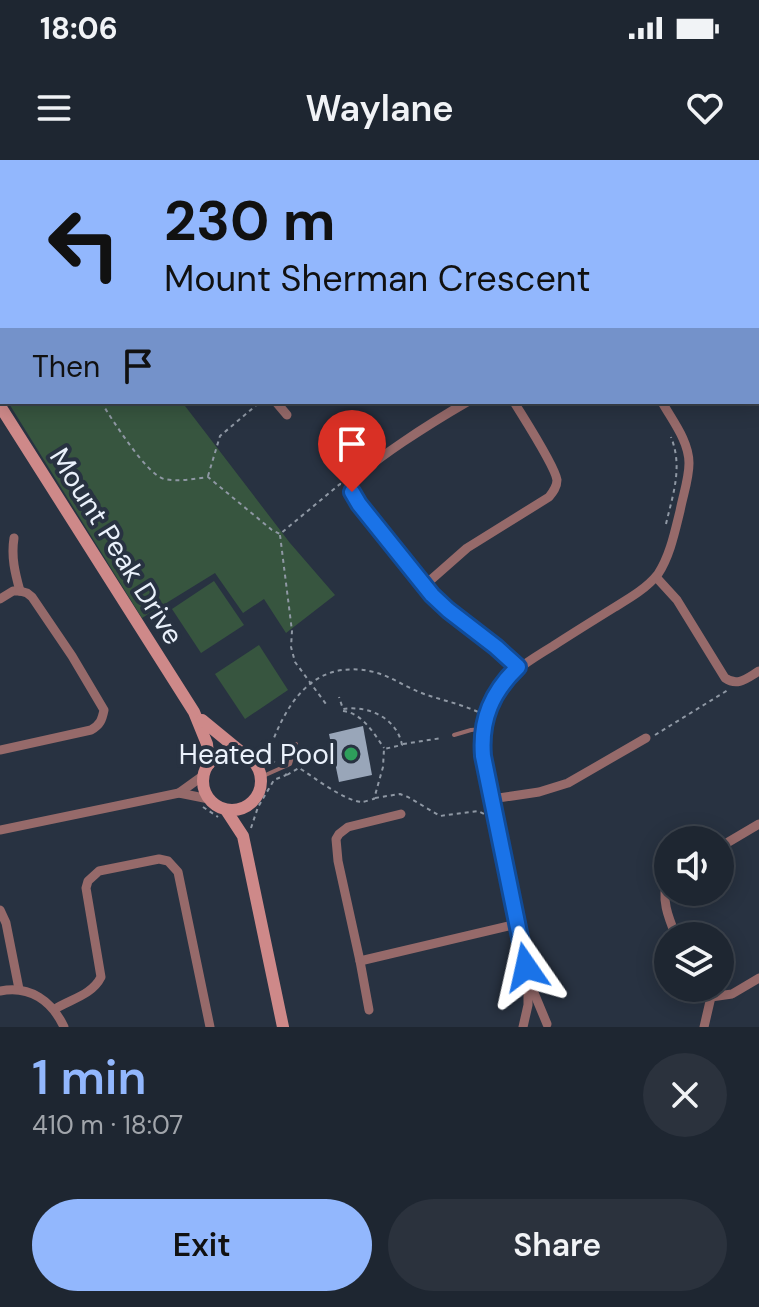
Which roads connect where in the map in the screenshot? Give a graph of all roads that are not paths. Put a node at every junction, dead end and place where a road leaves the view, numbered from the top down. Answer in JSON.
{"nodes":[{"id":1,"x":278,"y":404,"type":"edge"},
{"id":2,"x":464,"y":404,"type":"edge"},
{"id":3,"x":515,"y":404,"type":"edge"},
{"id":4,"x":663,"y":404,"type":"edge"},
{"id":5,"x":0,"y":406,"type":"edge"},
{"id":6,"x":287,"y":415,"type":"dead end"},
{"id":7,"x":14,"y":538,"type":"dead end"},
{"id":8,"x":656,"y":577,"type":"junction"},
{"id":9,"x":425,"y":585,"type":"junction"},
{"id":10,"x":20,"y":591,"type":"junction"},
{"id":11,"x":0,"y":599,"type":"edge"},
{"id":12,"x":518,"y":667,"type":"junction"},
{"id":13,"x":759,"y":671,"type":"edge"},
{"id":14,"x":194,"y":712,"type":"junction"},
{"id":15,"x":480,"y":729,"type":"junction"},
{"id":16,"x":454,"y":735,"type":"dead end"},
{"id":17,"x":646,"y":738,"type":"road end"},
{"id":18,"x":296,"y":744,"type":"dead end"},
{"id":19,"x":0,"y":750,"type":"edge"},
{"id":20,"x":246,"y":756,"type":"junction"},
{"id":21,"x":206,"y":770,"type":"junction"},
{"id":22,"x":261,"y":777,"type":"junction"},
{"id":23,"x":179,"y":793,"type":"junction"},
{"id":24,"x":492,"y":799,"type":"junction"},
{"id":25,"x":204,"y":802,"type":"junction"},
{"id":26,"x":253,"y":802,"type":"junction"},
{"id":27,"x":401,"y":814,"type":"dead end"},
{"id":28,"x":224,"y":815,"type":"junction"},
{"id":29,"x":759,"y":824,"type":"edge"},
{"id":30,"x":0,"y":830,"type":"edge"},
{"id":31,"x":243,"y":836,"type":"junction"},
{"id":32,"x":734,"y":839,"type":"edge"},
{"id":33,"x":0,"y":910,"type":"edge"},
{"id":34,"x":517,"y":924,"type":"junction"},
{"id":35,"x":360,"y":961,"type":"junction"},
{"id":36,"x":528,"y":977,"type":"junction"},
{"id":37,"x":759,"y":978,"type":"edge"},
{"id":38,"x":19,"y":989,"type":"junction"},
{"id":39,"x":0,"y":991,"type":"edge"},
{"id":40,"x":734,"y":993,"type":"edge"},
{"id":41,"x":707,"y":1002,"type":"edge"},
{"id":42,"x":55,"y":1009,"type":"junction"},
{"id":43,"x":369,"y":1010,"type":"dead end"},
{"id":44,"x":548,"y":1025,"type":"edge"},
{"id":45,"x":64,"y":1027,"type":"edge"},
{"id":46,"x":210,"y":1027,"type":"edge"},
{"id":47,"x":283,"y":1027,"type":"edge"},
{"id":48,"x":524,"y":1027,"type":"edge"},
{"id":49,"x":704,"y":1027,"type":"edge"}],
"edges":[{"from":1,"to":6,"type":"street"},
{"from":2,"to":9,"type":"street"},
{"from":3,"to":9,"type":"street"},
{"from":4,"to":8,"type":"street"},
{"from":5,"to":14,"type":"street","name":"Mount Peak Drive"},
{"from":7,"to":10,"type":"street"},
{"from":8,"to":12,"type":"street"},
{"from":8,"to":13,"type":"street"},
{"from":9,"to":12,"type":"street"},
{"from":10,"to":11,"type":"street"},
{"from":10,"to":19,"type":"street"},
{"from":12,"to":15,"type":"street"},
{"from":14,"to":20,"type":"street","name":"Mount Peak Drive"},
{"from":14,"to":21,"type":"street","name":"Mount Peak Drive"},
{"from":15,"to":16,"type":"lane"},
{"from":15,"to":24,"type":"street"},
{"from":17,"to":24,"type":"street"},
{"from":18,"to":22,"type":"lane"},
{"from":20,"to":21,"type":"street"},
{"from":20,"to":22,"type":"street","name":"Mount Peak Drive"},
{"from":21,"to":23,"type":"street"},
{"from":21,"to":25,"type":"street","name":"Mount Peak Drive"},
{"from":22,"to":26,"type":"street"},
{"from":23,"to":25,"type":"street"},
{"from":23,"to":30,"type":"street"},
{"from":24,"to":34,"type":"street"},
{"from":25,"to":28,"type":"street"},
{"from":26,"to":28,"type":"street"},
{"from":26,"to":31,"type":"street"},
{"from":27,"to":35,"type":"street"},
{"from":28,"to":31,"type":"street"},
{"from":29,"to":32,"type":"street"},
{"from":31,"to":47,"type":"street"},
{"from":33,"to":38,"type":"street"},
{"from":34,"to":35,"type":"street"},
{"from":34,"to":36,"type":"street"},
{"from":35,"to":43,"type":"street"},
{"from":36,"to":44,"type":"street"},
{"from":36,"to":48,"type":"street"},
{"from":37,"to":40,"type":"street"},
{"from":38,"to":39,"type":"street"},
{"from":38,"to":42,"type":"street"},
{"from":41,"to":49,"type":"street"},
{"from":42,"to":45,"type":"street"},
{"from":42,"to":46,"type":"street"},
{"from":44,"to":48,"type":"street"}]}
